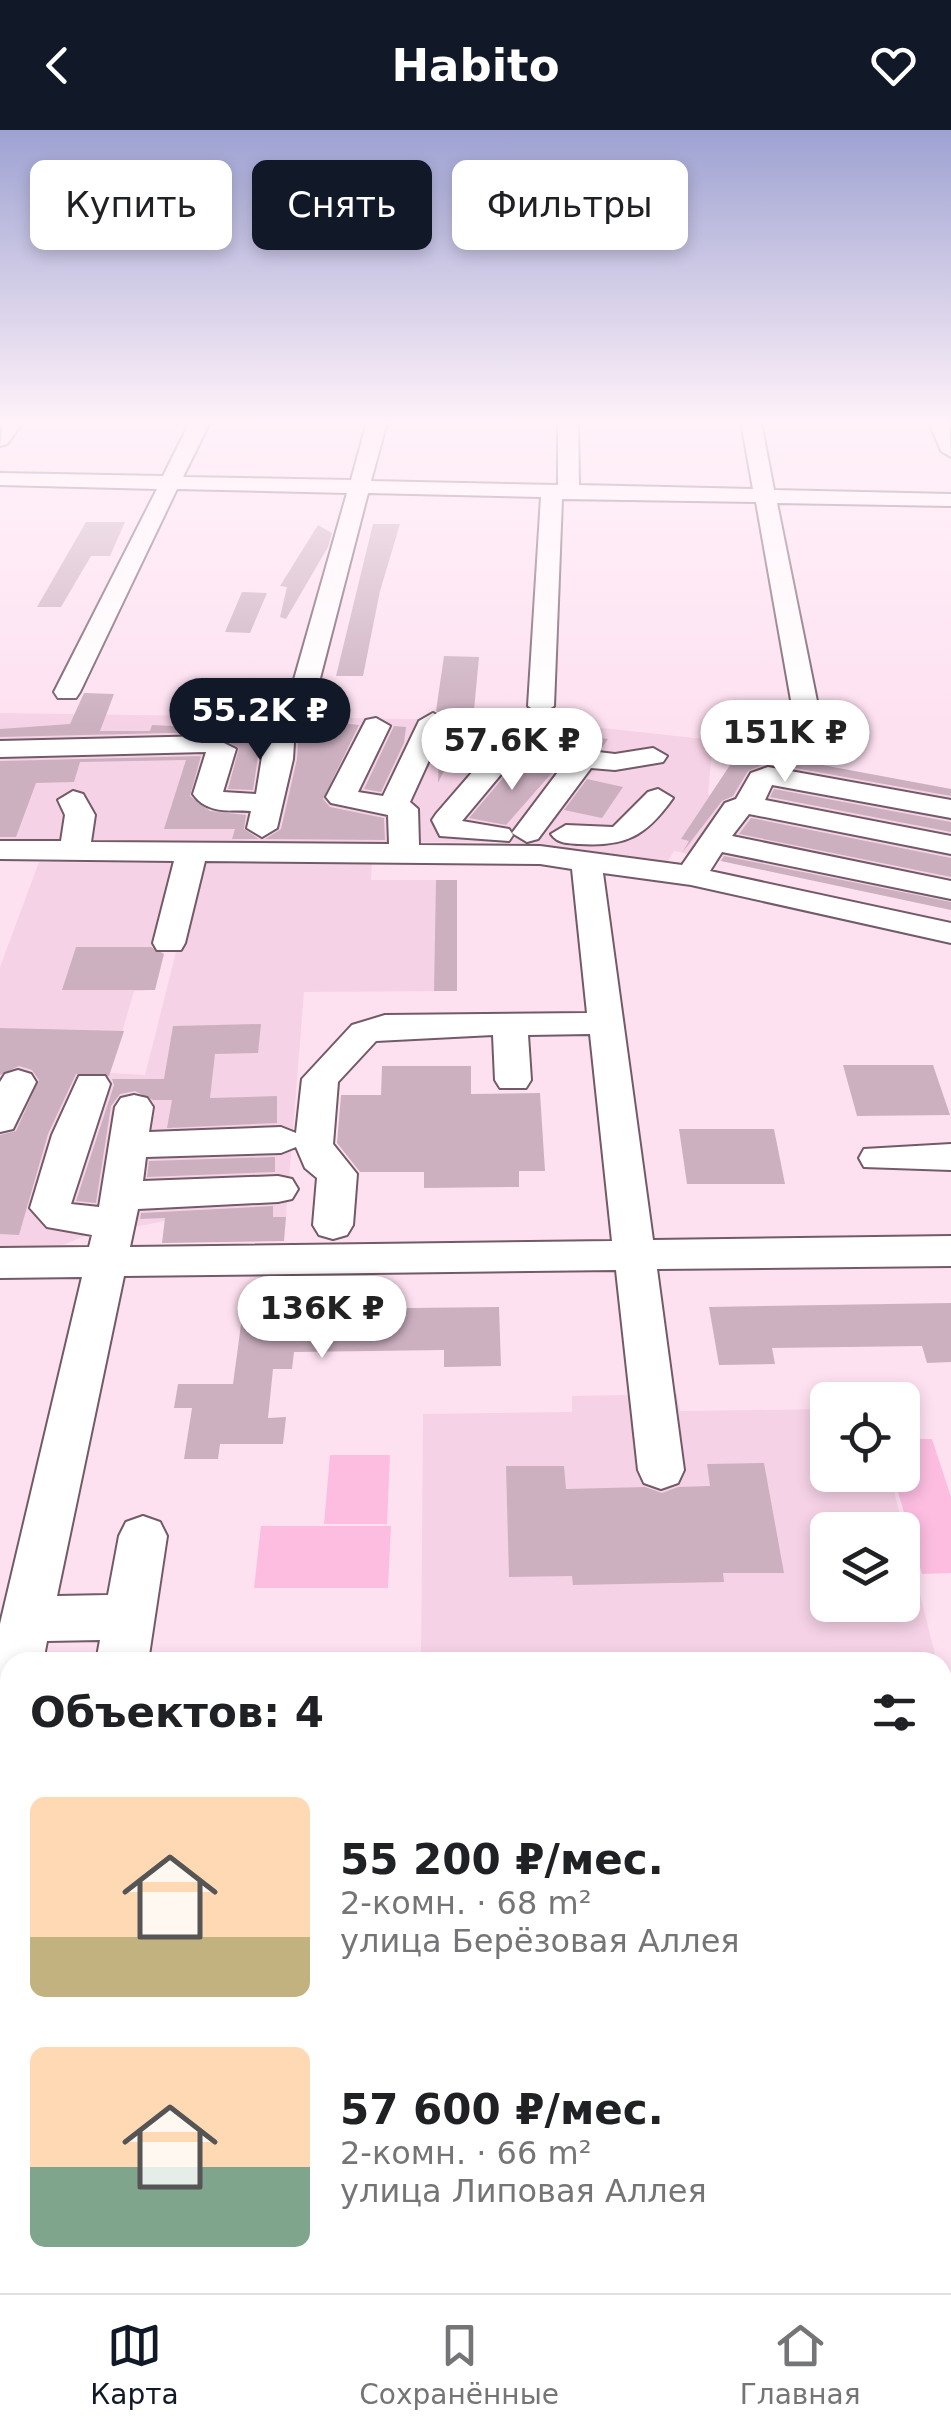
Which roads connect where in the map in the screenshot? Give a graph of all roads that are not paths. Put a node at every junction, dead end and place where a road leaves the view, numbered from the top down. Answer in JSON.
{"nodes":[{"id":1,"x":149,"y":523,"type":"edge"},
{"id":2,"x":351,"y":523,"type":"edge"},
{"id":3,"x":557,"y":523,"type":"edge"},
{"id":4,"x":771,"y":523,"type":"edge"},
{"id":5,"x":304,"y":690,"type":"dead end"},
{"id":6,"x":67,"y":692,"type":"dead end"},
{"id":7,"x":541,"y":706,"type":"dead end"},
{"id":8,"x":804,"y":706,"type":"dead end"},
{"id":9,"x":433,"y":721,"type":"dead end"},
{"id":10,"x":281,"y":726,"type":"dead end"},
{"id":11,"x":376,"y":726,"type":"dead end"},
{"id":12,"x":0,"y":749,"type":"edge"},
{"id":13,"x":652,"y":756,"type":"dead end"},
{"id":14,"x":581,"y":761,"type":"junction"},
{"id":15,"x":658,"y":798,"type":"dead end"},
{"id":16,"x":73,"y":800,"type":"dead end"},
{"id":17,"x":268,"y":803,"type":"junction"},
{"id":18,"x":748,"y":805,"type":"junction"},
{"id":19,"x":951,"y":808,"type":"edge"},
{"id":20,"x":296,"y":826,"type":"dead end"},
{"id":21,"x":401,"y":828,"type":"junction"},
{"id":22,"x":527,"y":832,"type":"junction"},
{"id":23,"x":717,"y":842,"type":"junction"},
{"id":24,"x":468,"y":844,"type":"junction"},
{"id":25,"x":951,"y":845,"type":"edge"},
{"id":26,"x":0,"y":850,"type":"edge"},
{"id":27,"x":74,"y":850,"type":"junction"},
{"id":28,"x":192,"y":851,"type":"junction"},
{"id":29,"x":257,"y":852,"type":"junction"},
{"id":30,"x":586,"y":860,"type":"junction"},
{"id":31,"x":691,"y":876,"type":"junction"},
{"id":32,"x":951,"y":890,"type":"edge"},
{"id":33,"x":951,"y":933,"type":"edge"},
{"id":34,"x":170,"y":943,"type":"dead end"},
{"id":35,"x":510,"y":1024,"type":"junction"},
{"id":36,"x":606,"y":1024,"type":"junction"},
{"id":37,"x":513,"y":1080,"type":"dead end"},
{"id":38,"x":18,"y":1082,"type":"dead end"},
{"id":39,"x":92,"y":1084,"type":"dead end"},
{"id":40,"x":0,"y":1120,"type":"edge"},
{"id":41,"x":281,"y":1140,"type":"dead end"},
{"id":42,"x":878,"y":1158,"type":"dead end"},
{"id":43,"x":951,"y":1158,"type":"edge"},
{"id":44,"x":278,"y":1189,"type":"dead end"},
{"id":45,"x":333,"y":1225,"type":"dead end"},
{"id":46,"x":113,"y":1227,"type":"junction"},
{"id":47,"x":951,"y":1251,"type":"edge"},
{"id":48,"x":635,"y":1254,"type":"junction"},
{"id":49,"x":0,"y":1263,"type":"edge"},
{"id":50,"x":661,"y":1470,"type":"dead end"},
{"id":51,"x":142,"y":1536,"type":"dead end"},
{"id":52,"x":22,"y":1640,"type":"edge"},
{"id":53,"x":126,"y":1640,"type":"edge"}],
"edges":[{"from":1,"to":6,"type":"street"},
{"from":2,"to":5,"type":"street"},
{"from":3,"to":7,"type":"street"},
{"from":4,"to":8,"type":"street"},
{"from":9,"to":21,"type":"street"},
{"from":10,"to":17,"type":"street"},
{"from":11,"to":21,"type":"street"},
{"from":12,"to":17,"type":"street"},
{"from":13,"to":14,"type":"street"},
{"from":14,"to":22,"type":"street"},
{"from":14,"to":24,"type":"street"},
{"from":15,"to":22,"type":"street"},
{"from":16,"to":27,"type":"street"},
{"from":17,"to":29,"type":"street"},
{"from":18,"to":19,"type":"street"},
{"from":18,"to":23,"type":"street"},
{"from":18,"to":25,"type":"street"},
{"from":20,"to":21,"type":"street"},
{"from":21,"to":24,"type":"street"},
{"from":21,"to":29,"type":"street"},
{"from":22,"to":24,"type":"street"},
{"from":23,"to":31,"type":"street"},
{"from":23,"to":32,"type":"street"},
{"from":24,"to":30,"type":"street"},
{"from":26,"to":27,"type":"street"},
{"from":27,"to":28,"type":"street"},
{"from":28,"to":29,"type":"street"},
{"from":28,"to":34,"type":"street"},
{"from":30,"to":31,"type":"street"},
{"from":30,"to":36,"type":"street"},
{"from":31,"to":33,"type":"street"},
{"from":35,"to":36,"type":"street"},
{"from":35,"to":37,"type":"street"},
{"from":35,"to":45,"type":"street"},
{"from":36,"to":48,"type":"street"},
{"from":38,"to":40,"type":"street"},
{"from":39,"to":46,"type":"street"},
{"from":41,"to":46,"type":"street"},
{"from":42,"to":43,"type":"street"},
{"from":44,"to":46,"type":"street"},
{"from":46,"to":48,"type":"street"},
{"from":46,"to":49,"type":"street"},
{"from":46,"to":52,"type":"street"},
{"from":47,"to":48,"type":"street"},
{"from":48,"to":50,"type":"street"},
{"from":51,"to":53,"type":"street"},
{"from":52,"to":53,"type":"street"}]}
